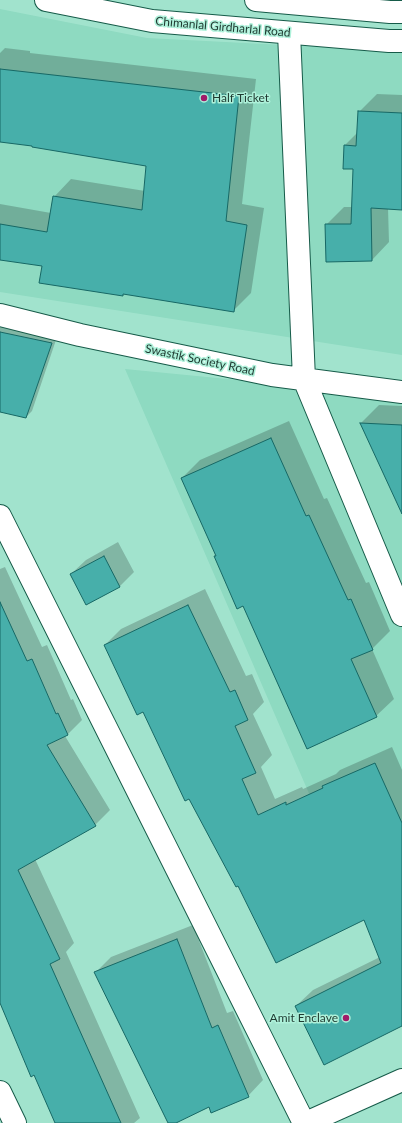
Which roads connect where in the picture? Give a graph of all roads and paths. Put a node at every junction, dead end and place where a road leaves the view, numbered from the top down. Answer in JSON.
{"nodes":[{"id":1,"x":46,"y":0,"type":"edge"},
{"id":2,"x":256,"y":0,"type":"edge"},
{"id":3,"x":402,"y":12,"type":"edge"},
{"id":4,"x":289,"y":33,"type":"junction"},
{"id":5,"x":402,"y":41,"type":"edge"},
{"id":6,"x":0,"y":315,"type":"edge"},
{"id":7,"x":304,"y":379,"type":"junction"},
{"id":8,"x":402,"y":392,"type":"edge"},
{"id":9,"x":0,"y":516,"type":"edge"},
{"id":10,"x":402,"y":615,"type":"edge"},
{"id":11,"x":402,"y":1080,"type":"edge"},
{"id":12,"x":0,"y":1092,"type":"edge"},
{"id":13,"x":16,"y":1123,"type":"edge"},
{"id":14,"x":305,"y":1123,"type":"edge"}],
"edges":[{"from":1,"to":4,"type":"street","name":"Chimanlal Girdharlal Road"},
{"from":2,"to":3,"type":"street"},
{"from":4,"to":5,"type":"street","name":"Chimanlal Girdharlal Road"},
{"from":4,"to":7,"type":"street"},
{"from":6,"to":7,"type":"street","name":"Swastik Society Road"},
{"from":7,"to":8,"type":"street","name":"Swastik Society Road"},
{"from":7,"to":10,"type":"street"},
{"from":9,"to":14,"type":"street"},
{"from":11,"to":14,"type":"street"},
{"from":12,"to":13,"type":"street"}]}
